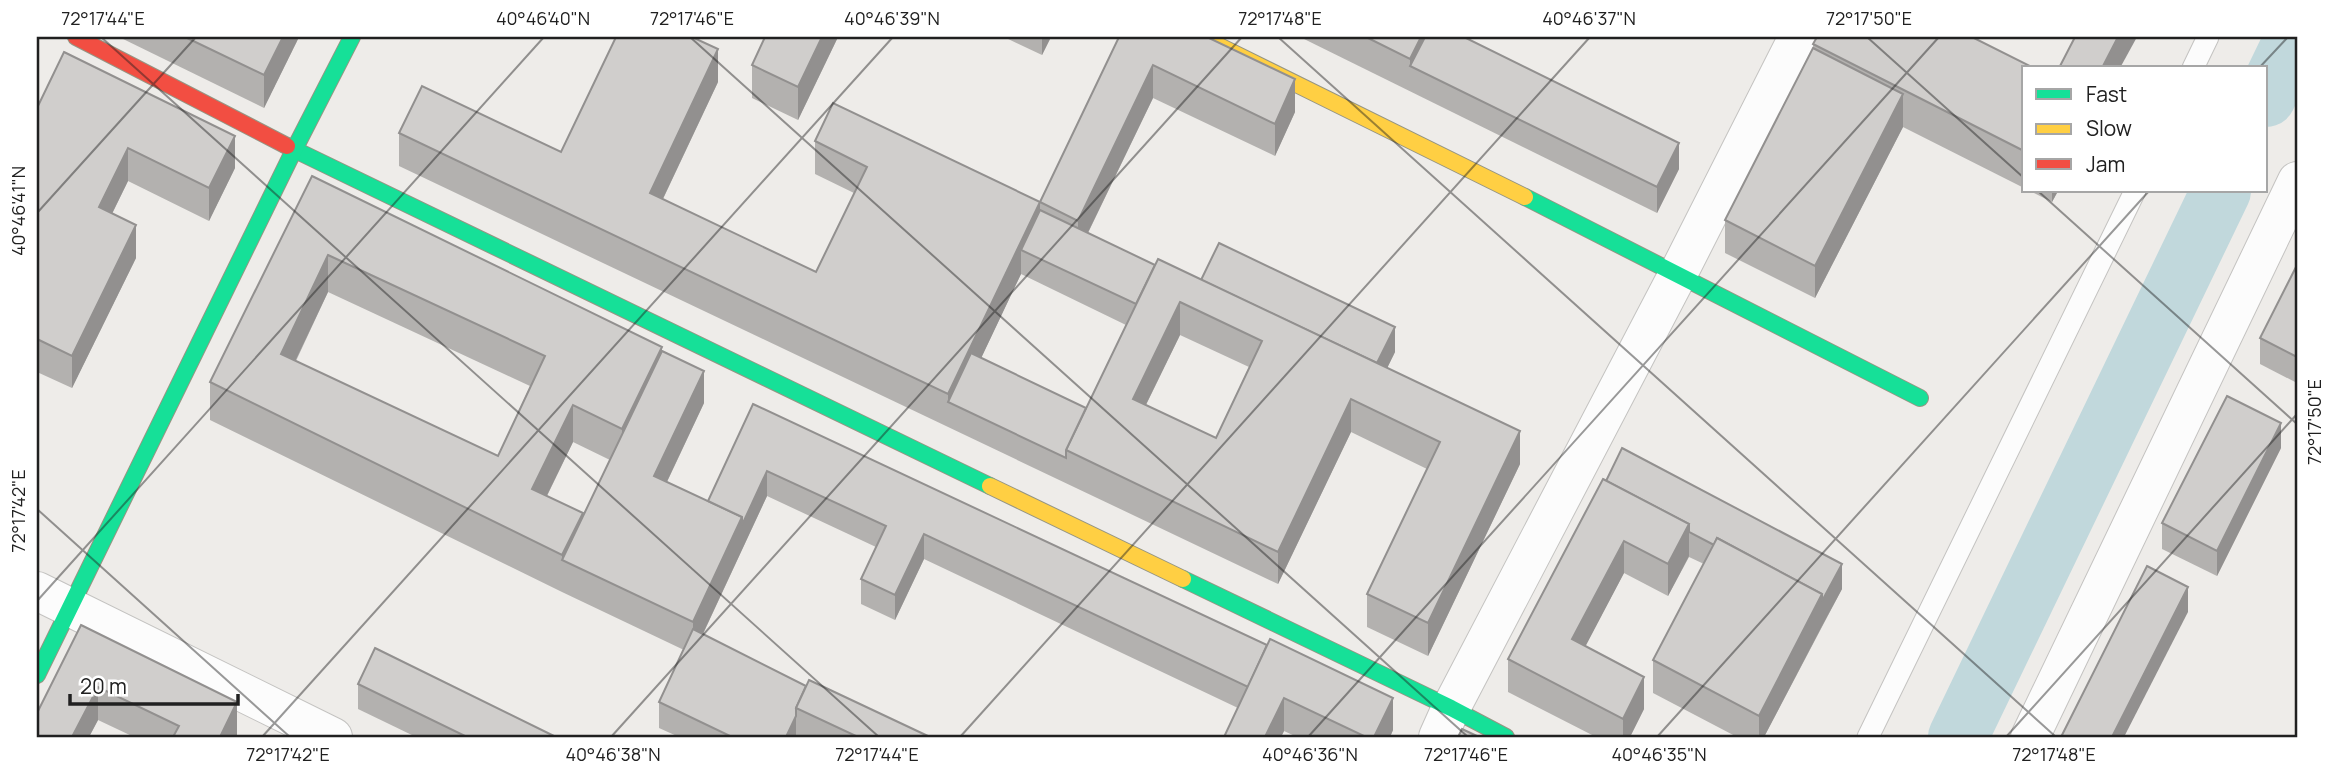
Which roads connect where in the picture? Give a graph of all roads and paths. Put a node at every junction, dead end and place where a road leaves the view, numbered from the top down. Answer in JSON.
{"nodes":[{"id":1,"x":76,"y":37,"type":"edge"},
{"id":2,"x":352,"y":37,"type":"edge"},
{"id":3,"x":1200,"y":37,"type":"edge"},
{"id":4,"x":1798,"y":37,"type":"edge"},
{"id":5,"x":2208,"y":37,"type":"edge"},
{"id":6,"x":2194,"y":66,"type":"edge"},
{"id":7,"x":294,"y":150,"type":"junction"},
{"id":8,"x":2297,"y":181,"type":"edge"},
{"id":9,"x":2135,"y":192,"type":"edge"},
{"id":10,"x":1678,"y":274,"type":"junction"},
{"id":11,"x":1920,"y":398,"type":"dead end"},
{"id":12,"x":37,"y":591,"type":"edge"},
{"id":13,"x":70,"y":608,"type":"junction"},
{"id":14,"x":37,"y":675,"type":"edge"},
{"id":15,"x":1444,"y":723,"type":"edge"},
{"id":16,"x":333,"y":737,"type":"edge"},
{"id":17,"x":1506,"y":737,"type":"edge"},
{"id":18,"x":1868,"y":737,"type":"edge"},
{"id":19,"x":2030,"y":737,"type":"edge"}],
"edges":[{"from":1,"to":7,"type":"street"},
{"from":2,"to":7,"type":"street"},
{"from":3,"to":10,"type":"street"},
{"from":4,"to":10,"type":"street"},
{"from":5,"to":6,"type":"lane"},
{"from":7,"to":13,"type":"street"},
{"from":7,"to":15,"type":"street"},
{"from":8,"to":19,"type":"street"},
{"from":9,"to":18,"type":"lane"},
{"from":10,"to":11,"type":"street"},
{"from":10,"to":15,"type":"street"},
{"from":12,"to":13,"type":"street"},
{"from":13,"to":14,"type":"street"},
{"from":13,"to":16,"type":"street"},
{"from":15,"to":17,"type":"street"}]}
